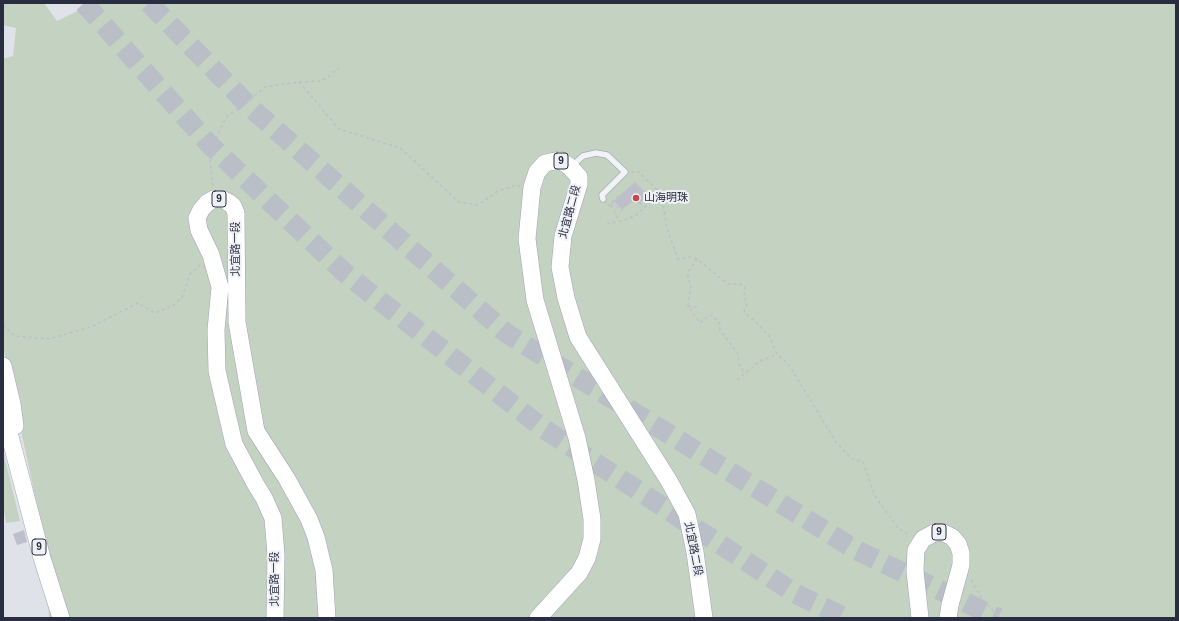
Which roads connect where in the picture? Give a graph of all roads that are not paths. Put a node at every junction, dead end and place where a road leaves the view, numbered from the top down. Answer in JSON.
{"nodes":[{"id":1,"x":570,"y":167,"type":"junction"},
{"id":2,"x":604,"y":202,"type":"road end"},
{"id":3,"x":3,"y":366,"type":"edge"},
{"id":4,"x":3,"y":410,"type":"edge"},
{"id":5,"x":20,"y":476,"type":"junction"},
{"id":6,"x":61,"y":618,"type":"edge"},
{"id":7,"x":275,"y":618,"type":"edge"},
{"id":8,"x":327,"y":618,"type":"edge"},
{"id":9,"x":538,"y":618,"type":"edge"},
{"id":10,"x":704,"y":618,"type":"edge"},
{"id":11,"x":920,"y":618,"type":"edge"},
{"id":12,"x":948,"y":618,"type":"edge"}],
"edges":[{"from":1,"to":2,"type":"lane"},
{"from":1,"to":9,"type":"main road","name":"北宜路二段","number":"9"},
{"from":1,"to":10,"type":"main road","name":"北宜路二段","number":"9"},
{"from":3,"to":5,"type":"main road","number":"9"},
{"from":4,"to":5,"type":"main road","number":"9"},
{"from":5,"to":6,"type":"main road","number":"9"},
{"from":7,"to":8,"type":"main road","name":"北宜路一段","number":"9"},
{"from":11,"to":12,"type":"main road","number":"9"}]}
